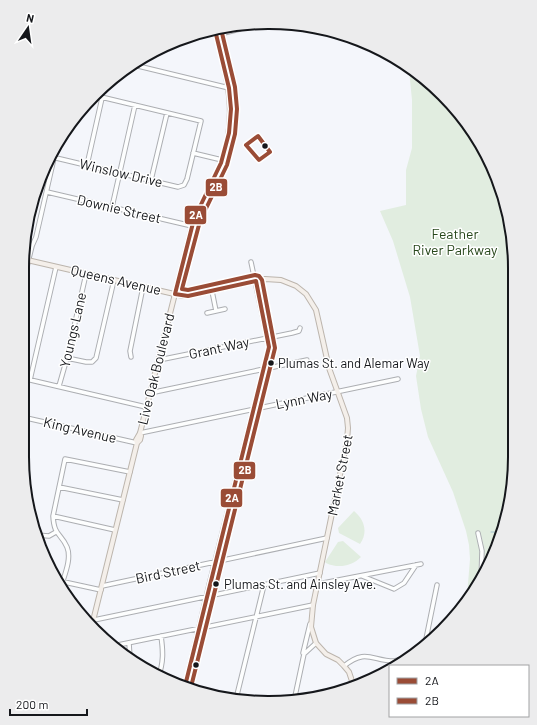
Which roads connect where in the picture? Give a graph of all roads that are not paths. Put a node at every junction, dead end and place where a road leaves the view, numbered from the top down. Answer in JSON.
{"nodes":[{"id":1,"x":216,"y":35,"type":"edge"},
{"id":2,"x":138,"y":67,"type":"edge"},
{"id":3,"x":229,"y":88,"type":"junction"},
{"id":4,"x":102,"y":98,"type":"joint"},
{"id":5,"x":135,"y":105,"type":"junction"},
{"id":6,"x":167,"y":113,"type":"junction"},
{"id":7,"x":193,"y":153,"type":"junction"},
{"id":8,"x":57,"y":158,"type":"edge"},
{"id":9,"x":222,"y":160,"type":"junction"},
{"id":10,"x":87,"y":165,"type":"junction"},
{"id":11,"x":51,"y":169,"type":"edge"},
{"id":12,"x":119,"y":173,"type":"junction"},
{"id":13,"x":152,"y":180,"type":"junction"},
{"id":14,"x":47,"y":192,"type":"junction"},
{"id":15,"x":112,"y":207,"type":"junction"},
{"id":16,"x":192,"y":226,"type":"junction"},
{"id":17,"x":30,"y":256,"type":"edge"},
{"id":18,"x":29,"y":260,"type":"edge"},
{"id":19,"x":251,"y":262,"type":"dead end"},
{"id":20,"x":56,"y":267,"type":"junction"},
{"id":21,"x":86,"y":274,"type":"junction"},
{"id":22,"x":114,"y":280,"type":"junction"},
{"id":23,"x":256,"y":281,"type":"junction"},
{"id":24,"x":143,"y":287,"type":"junction"},
{"id":25,"x":212,"y":291,"type":"junction"},
{"id":26,"x":175,"y":294,"type":"junction"},
{"id":27,"x":225,"y":309,"type":"dead end"},
{"id":28,"x":216,"y":311,"type":"junction"},
{"id":29,"x":207,"y":313,"type":"dead end"},
{"id":30,"x":300,"y":328,"type":"dead end"},
{"id":31,"x":268,"y":338,"type":"junction"},
{"id":32,"x":130,"y":357,"type":"dead end"},
{"id":33,"x":67,"y":358,"type":"junction"},
{"id":34,"x":159,"y":360,"type":"junction"},
{"id":35,"x":307,"y":360,"type":"dead end"},
{"id":36,"x":263,"y":369,"type":"junction"},
{"id":37,"x":398,"y":379,"type":"dead end"},
{"id":38,"x":30,"y":380,"type":"joint"},
{"id":39,"x":59,"y":386,"type":"junction"},
{"id":40,"x":338,"y":392,"type":"junction"},
{"id":41,"x":150,"y":393,"type":"junction"},
{"id":42,"x":146,"y":407,"type":"junction"},
{"id":43,"x":254,"y":409,"type":"junction"},
{"id":44,"x":29,"y":419,"type":"edge"},
{"id":45,"x":140,"y":433,"type":"junction"},
{"id":46,"x":137,"y":443,"type":"junction"},
{"id":47,"x":130,"y":472,"type":"junction"},
{"id":48,"x":58,"y":487,"type":"junction"},
{"id":49,"x":123,"y":500,"type":"junction"},
{"id":50,"x":53,"y":516,"type":"junction"},
{"id":51,"x":115,"y":530,"type":"junction"},
{"id":52,"x":56,"y":532,"type":"junction"},
{"id":53,"x":478,"y":533,"type":"dead end"},
{"id":54,"x":43,"y":536,"type":"edge"},
{"id":55,"x":327,"y":538,"type":"junction"},
{"id":56,"x":215,"y":562,"type":"junction"},
{"id":57,"x":482,"y":563,"type":"edge"},
{"id":58,"x":422,"y":564,"type":"dead end"},
{"id":59,"x":416,"y":565,"type":"junction"},
{"id":60,"x":320,"y":573,"type":"junction"},
{"id":61,"x":361,"y":575,"type":"junction"},
{"id":62,"x":63,"y":580,"type":"edge"},
{"id":63,"x":63,"y":581,"type":"edge"},
{"id":64,"x":318,"y":584,"type":"junction"},
{"id":65,"x":264,"y":585,"type":"junction"},
{"id":66,"x":437,"y":585,"type":"dead end"},
{"id":67,"x":101,"y":588,"type":"junction"},
{"id":68,"x":206,"y":596,"type":"junction"},
{"id":69,"x":313,"y":605,"type":"junction"},
{"id":70,"x":257,"y":617,"type":"junction"},
{"id":71,"x":94,"y":620,"type":"joint"},
{"id":72,"x":311,"y":620,"type":"junction"},
{"id":73,"x":200,"y":627,"type":"junction"},
{"id":74,"x":161,"y":636,"type":"junction"},
{"id":75,"x":427,"y":637,"type":"edge"},
{"id":76,"x":129,"y":643,"type":"junction"},
{"id":77,"x":316,"y":643,"type":"junction"},
{"id":78,"x":120,"y":645,"type":"edge"},
{"id":79,"x":130,"y":652,"type":"edge"},
{"id":80,"x":302,"y":659,"type":"junction"},
{"id":81,"x":394,"y":661,"type":"edge"},
{"id":82,"x":344,"y":666,"type":"junction"},
{"id":83,"x":161,"y":670,"type":"edge"},
{"id":84,"x":186,"y":681,"type":"edge"},
{"id":85,"x":352,"y":681,"type":"edge"},
{"id":86,"x":237,"y":694,"type":"edge"},
{"id":87,"x":295,"y":694,"type":"edge"}],
"edges":[{"from":1,"to":3,"type":"main road","name":"Live Oak Boulevard"},
{"from":2,"to":3,"type":"street"},
{"from":3,"to":9,"type":"main road","name":"Live Oak Boulevard"},
{"from":4,"to":5,"type":"street"},
{"from":4,"to":10,"type":"street"},
{"from":5,"to":6,"type":"street"},
{"from":5,"to":12,"type":"street"},
{"from":6,"to":7,"type":"street"},
{"from":6,"to":13,"type":"street"},
{"from":7,"to":9,"type":"street"},
{"from":7,"to":13,"type":"street","name":"Winslow Drive"},
{"from":8,"to":10,"type":"street","name":"Winslow Drive"},
{"from":9,"to":16,"type":"main road","name":"Live Oak Boulevard"},
{"from":10,"to":12,"type":"street","name":"Winslow Drive"},
{"from":11,"to":14,"type":"street"},
{"from":12,"to":13,"type":"street","name":"Winslow Drive"},
{"from":12,"to":15,"type":"street"},
{"from":14,"to":15,"type":"street","name":"Downie Street"},
{"from":14,"to":17,"type":"street"},
{"from":15,"to":16,"type":"street","name":"Downie Street"},
{"from":16,"to":26,"type":"main road","name":"Live Oak Boulevard"},
{"from":18,"to":20,"type":"main road","name":"Queens Avenue"},
{"from":19,"to":23,"type":"street"},
{"from":20,"to":21,"type":"main road","name":"Queens Avenue"},
{"from":20,"to":38,"type":"street"},
{"from":21,"to":22,"type":"main road","name":"Queens Avenue"},
{"from":21,"to":33,"type":"street","name":"Youngs Lane"},
{"from":22,"to":24,"type":"main road","name":"Queens Avenue"},
{"from":22,"to":33,"type":"street"},
{"from":23,"to":25,"type":"main road","name":"Queens Avenue"},
{"from":23,"to":31,"type":"street"},
{"from":23,"to":40,"type":"main road","name":"Market Street"},
{"from":24,"to":26,"type":"main road","name":"Queens Avenue"},
{"from":24,"to":32,"type":"street"},
{"from":25,"to":26,"type":"main road","name":"Queens Avenue"},
{"from":25,"to":28,"type":"street"},
{"from":26,"to":34,"type":"main road","name":"Live Oak Boulevard"},
{"from":27,"to":28,"type":"street"},
{"from":28,"to":29,"type":"street"},
{"from":30,"to":31,"type":"street","name":"Grant Way"},
{"from":31,"to":34,"type":"street","name":"Grant Way"},
{"from":31,"to":36,"type":"street"},
{"from":33,"to":39,"type":"street","name":"Youngs Lane"},
{"from":34,"to":41,"type":"main road","name":"Live Oak Boulevard"},
{"from":35,"to":36,"type":"street"},
{"from":36,"to":41,"type":"street"},
{"from":36,"to":43,"type":"street"},
{"from":37,"to":40,"type":"street","name":"Lynn Way"},
{"from":38,"to":39,"type":"street"},
{"from":39,"to":42,"type":"street"},
{"from":40,"to":43,"type":"street","name":"Lynn Way"},
{"from":40,"to":55,"type":"main road","name":"Market Street"},
{"from":41,"to":42,"type":"main road","name":"Live Oak Boulevard"},
{"from":42,"to":45,"type":"main road","name":"Live Oak Boulevard"},
{"from":43,"to":45,"type":"street","name":"Lynn Way"},
{"from":43,"to":56,"type":"street"},
{"from":44,"to":46,"type":"street","name":"King Avenue"},
{"from":45,"to":46,"type":"main road","name":"Live Oak Boulevard"},
{"from":46,"to":47,"type":"main road","name":"Live Oak Boulevard"},
{"from":47,"to":48,"type":"street"},
{"from":47,"to":49,"type":"main road","name":"Live Oak Boulevard"},
{"from":48,"to":49,"type":"street"},
{"from":48,"to":50,"type":"street"},
{"from":49,"to":51,"type":"main road","name":"Live Oak Boulevard"},
{"from":50,"to":51,"type":"street"},
{"from":50,"to":52,"type":"street"},
{"from":51,"to":67,"type":"main road","name":"Live Oak Boulevard"},
{"from":52,"to":54,"type":"street"},
{"from":52,"to":62,"type":"street"},
{"from":53,"to":57,"type":"street"},
{"from":55,"to":56,"type":"street","name":"Bird Street"},
{"from":55,"to":60,"type":"main road","name":"Market Street"},
{"from":56,"to":67,"type":"street","name":"Bird Street"},
{"from":56,"to":68,"type":"street"},
{"from":58,"to":59,"type":"street"},
{"from":59,"to":61,"type":"street"},
{"from":59,"to":61,"type":"street"},
{"from":60,"to":64,"type":"main road","name":"Market Street"},
{"from":60,"to":65,"type":"street"},
{"from":61,"to":64,"type":"street"},
{"from":63,"to":67,"type":"street","name":"Bird Street"},
{"from":64,"to":69,"type":"main road","name":"Market Street"},
{"from":65,"to":68,"type":"street"},
{"from":65,"to":70,"type":"street"},
{"from":66,"to":75,"type":"street"},
{"from":67,"to":71,"type":"main road","name":"Live Oak Boulevard"},
{"from":68,"to":71,"type":"street"},
{"from":68,"to":73,"type":"street"},
{"from":69,"to":70,"type":"street"},
{"from":69,"to":72,"type":"main road","name":"Market Street"},
{"from":70,"to":73,"type":"street"},
{"from":70,"to":86,"type":"street"},
{"from":72,"to":77,"type":"main road","name":"Market Street"},
{"from":72,"to":80,"type":"street","name":"Market Street"},
{"from":73,"to":74,"type":"street"},
{"from":73,"to":84,"type":"street"},
{"from":74,"to":76,"type":"street"},
{"from":74,"to":83,"type":"street"},
{"from":76,"to":78,"type":"street"},
{"from":76,"to":79,"type":"street"},
{"from":77,"to":80,"type":"street","name":"Market Street"},
{"from":77,"to":82,"type":"main road"},
{"from":80,"to":87,"type":"street","name":"Market Street"},
{"from":81,"to":82,"type":"street"},
{"from":82,"to":85,"type":"main road"}]}
